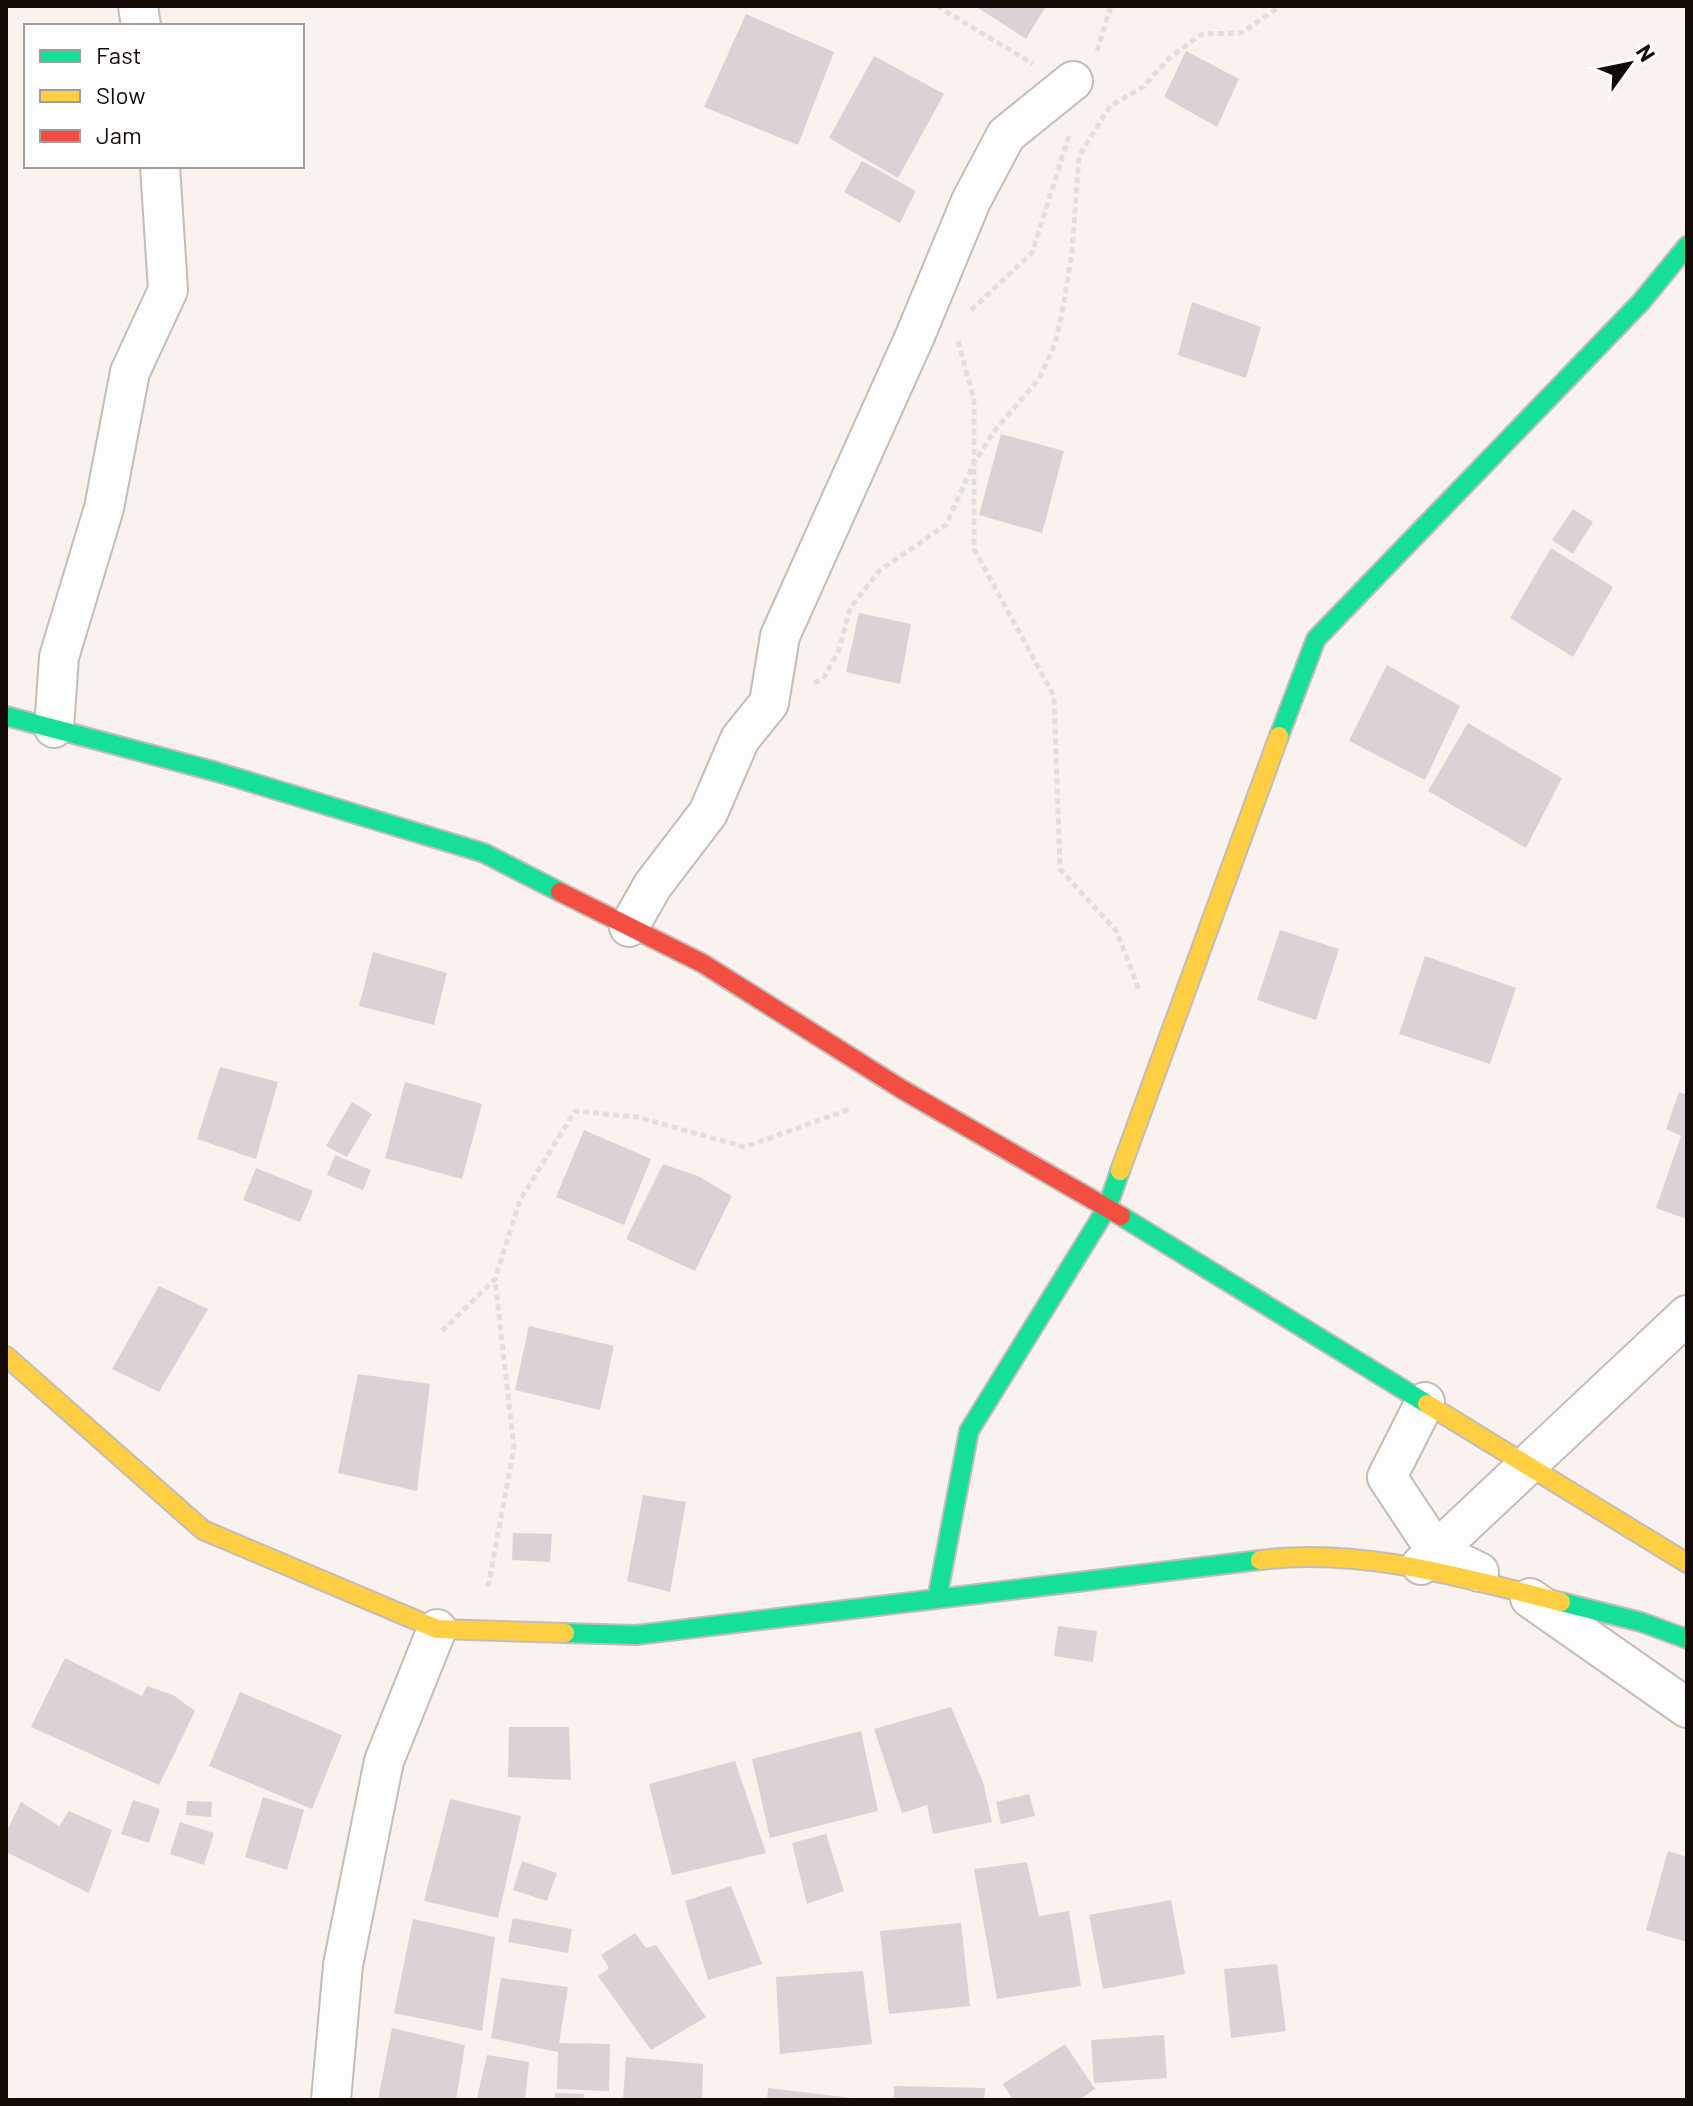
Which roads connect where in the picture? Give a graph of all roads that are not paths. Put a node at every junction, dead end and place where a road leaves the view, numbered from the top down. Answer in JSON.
{"nodes":[{"id":1,"x":1073,"y":81,"type":"road end"},
{"id":2,"x":160,"y":168,"type":"edge"},
{"id":3,"x":1687,"y":246,"type":"edge"},
{"id":4,"x":6,"y":716,"type":"edge"},
{"id":5,"x":54,"y":728,"type":"junction"},
{"id":6,"x":629,"y":927,"type":"junction"},
{"id":7,"x":1107,"y":1208,"type":"junction"},
{"id":8,"x":1687,"y":1315,"type":"edge"},
{"id":9,"x":6,"y":1356,"type":"edge"},
{"id":10,"x":1425,"y":1402,"type":"junction"},
{"id":11,"x":1527,"y":1465,"type":"junction"},
{"id":12,"x":1427,"y":1559,"type":"junction"},
{"id":13,"x":1687,"y":1563,"type":"edge"},
{"id":14,"x":1523,"y":1593,"type":"junction"},
{"id":15,"x":937,"y":1599,"type":"junction"},
{"id":16,"x":437,"y":1629,"type":"junction"},
{"id":17,"x":1687,"y":1639,"type":"edge"},
{"id":18,"x":1687,"y":1708,"type":"edge"},
{"id":19,"x":331,"y":2100,"type":"edge"}],
"edges":[{"from":1,"to":6,"type":"street"},
{"from":2,"to":5,"type":"street"},
{"from":3,"to":7,"type":"main road"},
{"from":4,"to":5,"type":"main road"},
{"from":5,"to":6,"type":"main road"},
{"from":6,"to":7,"type":"main road"},
{"from":7,"to":10,"type":"main road"},
{"from":7,"to":15,"type":"main road"},
{"from":8,"to":11,"type":"street"},
{"from":9,"to":16,"type":"main road"},
{"from":10,"to":11,"type":"main road"},
{"from":10,"to":12,"type":"street"},
{"from":11,"to":12,"type":"street"},
{"from":11,"to":13,"type":"main road"},
{"from":12,"to":14,"type":"street"},
{"from":12,"to":15,"type":"main road"},
{"from":14,"to":17,"type":"main road"},
{"from":14,"to":18,"type":"street"},
{"from":15,"to":16,"type":"main road"},
{"from":16,"to":19,"type":"street"}]}
